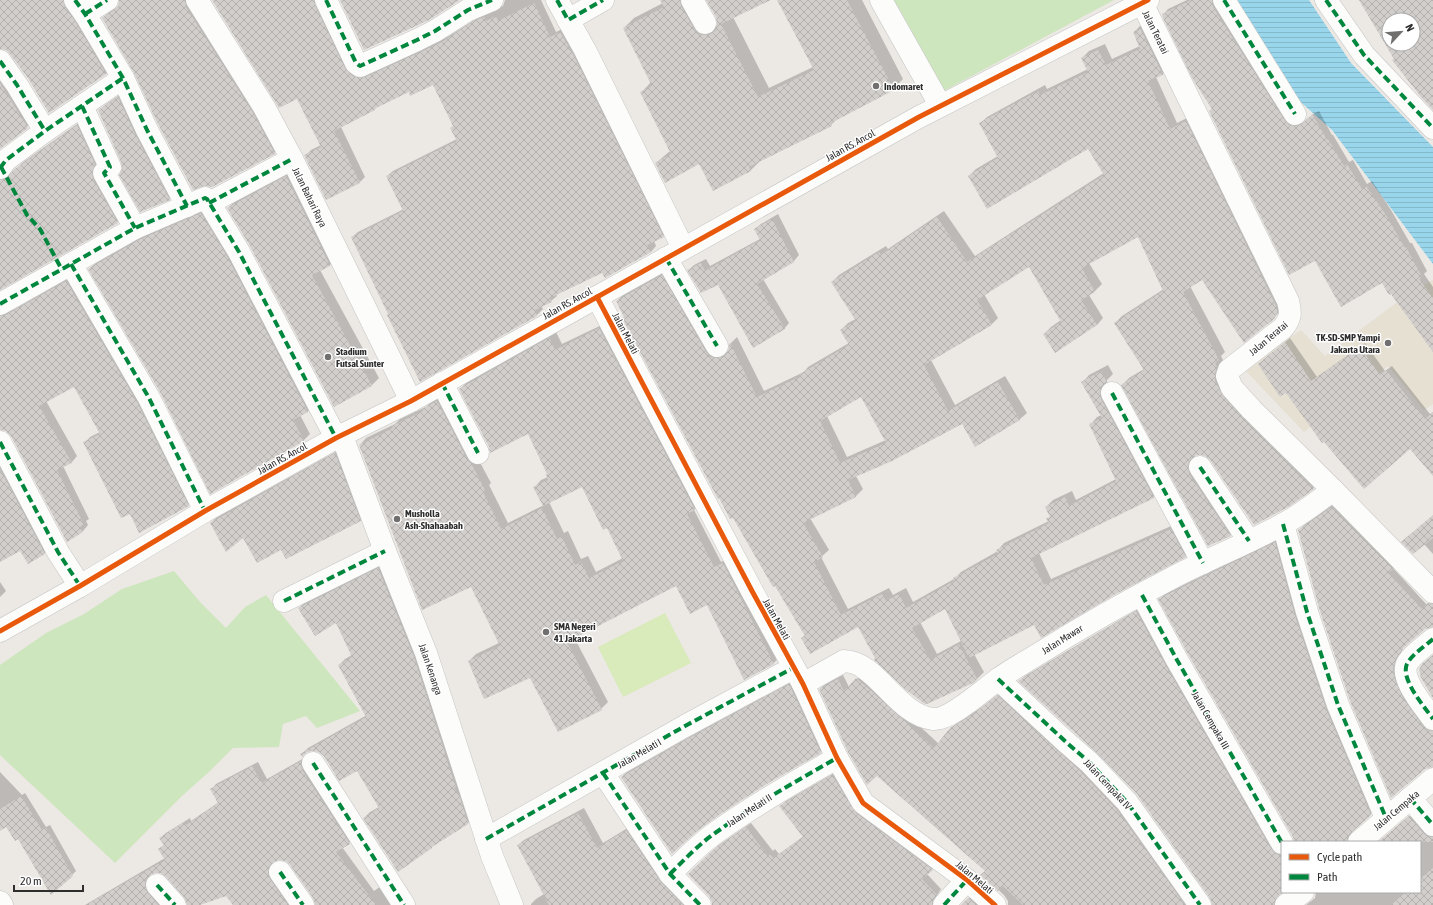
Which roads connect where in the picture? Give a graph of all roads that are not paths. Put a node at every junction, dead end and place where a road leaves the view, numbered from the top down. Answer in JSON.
{"nodes":[{"id":1,"x":107,"y":0,"type":"edge"},
{"id":2,"x":197,"y":0,"type":"edge"},
{"id":3,"x":326,"y":0,"type":"edge"},
{"id":4,"x":492,"y":0,"type":"edge"},
{"id":5,"x":557,"y":0,"type":"edge"},
{"id":6,"x":603,"y":0,"type":"edge"},
{"id":7,"x":692,"y":0,"type":"edge"},
{"id":8,"x":881,"y":0,"type":"edge"},
{"id":9,"x":1224,"y":0,"type":"edge"},
{"id":10,"x":1326,"y":0,"type":"edge"},
{"id":11,"x":1145,"y":1,"type":"edge"},
{"id":12,"x":80,"y":7,"type":"edge"},
{"id":13,"x":568,"y":20,"type":"junction"},
{"id":14,"x":705,"y":23,"type":"dead end"},
{"id":15,"x":0,"y":61,"type":"edge"},
{"id":16,"x":122,"y":78,"type":"junction"},
{"id":17,"x":940,"y":105,"type":"junction"},
{"id":18,"x":82,"y":106,"type":"junction"},
{"id":19,"x":1295,"y":114,"type":"dead end"},
{"id":20,"x":1433,"y":128,"type":"edge"},
{"id":21,"x":45,"y":131,"type":"junction"},
{"id":22,"x":292,"y":159,"type":"junction"},
{"id":23,"x":0,"y":168,"type":"edge"},
{"id":24,"x":209,"y":203,"type":"junction"},
{"id":25,"x":187,"y":206,"type":"junction"},
{"id":26,"x":135,"y":228,"type":"junction"},
{"id":27,"x":675,"y":253,"type":"junction"},
{"id":28,"x":70,"y":264,"type":"junction"},
{"id":29,"x":597,"y":297,"type":"junction"},
{"id":30,"x":0,"y":304,"type":"edge"},
{"id":31,"x":717,"y":346,"type":"dead end"},
{"id":32,"x":442,"y":383,"type":"junction"},
{"id":33,"x":1112,"y":393,"type":"dead end"},
{"id":34,"x":411,"y":400,"type":"junction"},
{"id":35,"x":339,"y":437,"type":"junction"},
{"id":36,"x":0,"y":442,"type":"edge"},
{"id":37,"x":478,"y":453,"type":"dead end"},
{"id":38,"x":1200,"y":467,"type":"dead end"},
{"id":39,"x":1333,"y":490,"type":"junction"},
{"id":40,"x":205,"y":511,"type":"junction"},
{"id":41,"x":1283,"y":524,"type":"junction"},
{"id":42,"x":1249,"y":541,"type":"junction"},
{"id":43,"x":385,"y":551,"type":"junction"},
{"id":44,"x":1203,"y":563,"type":"junction"},
{"id":45,"x":80,"y":586,"type":"junction"},
{"id":46,"x":1433,"y":592,"type":"edge"},
{"id":47,"x":1142,"y":595,"type":"junction"},
{"id":48,"x":284,"y":602,"type":"dead end"},
{"id":49,"x":0,"y":632,"type":"edge"},
{"id":50,"x":1433,"y":638,"type":"edge"},
{"id":51,"x":798,"y":676,"type":"junction"},
{"id":52,"x":998,"y":679,"type":"junction"},
{"id":53,"x":1433,"y":719,"type":"edge"},
{"id":54,"x":837,"y":758,"type":"junction"},
{"id":55,"x":313,"y":763,"type":"dead end"},
{"id":56,"x":603,"y":773,"type":"junction"},
{"id":57,"x":1433,"y":779,"type":"edge"},
{"id":58,"x":1410,"y":798,"type":"junction"},
{"id":59,"x":1386,"y":818,"type":"junction"},
{"id":60,"x":1433,"y":825,"type":"edge"},
{"id":61,"x":486,"y":839,"type":"junction"},
{"id":62,"x":1281,"y":841,"type":"edge"},
{"id":63,"x":1360,"y":841,"type":"edge"},
{"id":64,"x":280,"y":872,"type":"dead end"},
{"id":65,"x":670,"y":874,"type":"junction"},
{"id":66,"x":967,"y":880,"type":"junction"},
{"id":67,"x":157,"y":885,"type":"dead end"},
{"id":68,"x":1302,"y":893,"type":"edge"},
{"id":69,"x":0,"y":902,"type":"edge"},
{"id":70,"x":2,"y":905,"type":"edge"},
{"id":71,"x":176,"y":905,"type":"edge"},
{"id":72,"x":303,"y":905,"type":"edge"},
{"id":73,"x":404,"y":905,"type":"edge"},
{"id":74,"x":512,"y":905,"type":"edge"},
{"id":75,"x":700,"y":905,"type":"edge"},
{"id":76,"x":944,"y":905,"type":"edge"},
{"id":77,"x":995,"y":905,"type":"edge"},
{"id":78,"x":1200,"y":905,"type":"edge"},
{"id":79,"x":1286,"y":905,"type":"edge"}],
"edges":[{"from":1,"to":12,"type":"street"},
{"from":2,"to":22,"type":"street","name":"Jalan Bahari Raya"},
{"from":3,"to":4,"type":"street"},
{"from":5,"to":13,"type":"street"},
{"from":6,"to":13,"type":"street"},
{"from":7,"to":14,"type":"street"},
{"from":8,"to":17,"type":"street"},
{"from":9,"to":19,"type":"street"},
{"from":10,"to":20,"type":"street"},
{"from":11,"to":17,"type":"street","name":"Jalan RS. Ancol"},
{"from":11,"to":39,"type":"street","name":"Jalan Teratai"},
{"from":12,"to":16,"type":"street"},
{"from":13,"to":27,"type":"street"},
{"from":15,"to":21,"type":"street"},
{"from":16,"to":18,"type":"street"},
{"from":16,"to":25,"type":"street"},
{"from":17,"to":27,"type":"street","name":"Jalan RS. Ancol"},
{"from":18,"to":21,"type":"street"},
{"from":18,"to":26,"type":"street"},
{"from":21,"to":23,"type":"street"},
{"from":22,"to":24,"type":"street"},
{"from":22,"to":34,"type":"street","name":"Jalan Bahari Raya"},
{"from":24,"to":25,"type":"street"},
{"from":24,"to":35,"type":"street","name":"Jalan Kenanga"},
{"from":25,"to":26,"type":"street"},
{"from":26,"to":28,"type":"street"},
{"from":27,"to":29,"type":"street","name":"Jalan RS. Ancol"},
{"from":27,"to":31,"type":"street"},
{"from":28,"to":30,"type":"street"},
{"from":28,"to":40,"type":"street"},
{"from":29,"to":32,"type":"street","name":"Jalan RS. Ancol"},
{"from":29,"to":51,"type":"street","name":"Jalan Melati"},
{"from":32,"to":34,"type":"street","name":"Jalan RS. Ancol"},
{"from":32,"to":37,"type":"street"},
{"from":33,"to":44,"type":"street"},
{"from":34,"to":35,"type":"street","name":"Jalan RS. Ancol"},
{"from":35,"to":40,"type":"street","name":"Jalan RS. Ancol"},
{"from":35,"to":43,"type":"street","name":"Jalan Kenanga"},
{"from":36,"to":45,"type":"street"},
{"from":38,"to":42,"type":"street"},
{"from":39,"to":41,"type":"street","name":"Jalan Mawar"},
{"from":39,"to":46,"type":"street","name":"Jalan Teratai"},
{"from":40,"to":45,"type":"street","name":"Jalan RS. Ancol"},
{"from":41,"to":42,"type":"street","name":"Jalan Mawar"},
{"from":41,"to":59,"type":"street"},
{"from":42,"to":44,"type":"street","name":"Jalan Mawar"},
{"from":43,"to":48,"type":"street"},
{"from":43,"to":61,"type":"street","name":"Jalan Kenanga"},
{"from":44,"to":47,"type":"street","name":"Jalan Mawar"},
{"from":45,"to":49,"type":"street","name":"Jalan RS. Ancol"},
{"from":47,"to":52,"type":"street","name":"Jalan Mawar"},
{"from":47,"to":62,"type":"street","name":"Jalan Cempaka III"},
{"from":50,"to":53,"type":"street"},
{"from":51,"to":52,"type":"street","name":"Jalan Mawar"},
{"from":51,"to":54,"type":"street","name":"Jalan Melati"},
{"from":51,"to":56,"type":"street","name":"Jalan Melati I"},
{"from":52,"to":78,"type":"street","name":"Jalan Cempaka IV"},
{"from":54,"to":65,"type":"street","name":"Jalan Melati II"},
{"from":54,"to":66,"type":"street","name":"Jalan Melati"},
{"from":55,"to":73,"type":"street"},
{"from":56,"to":61,"type":"street","name":"Jalan Melati I"},
{"from":56,"to":65,"type":"street"},
{"from":57,"to":58,"type":"street","name":"Jalan Cempaka"},
{"from":58,"to":59,"type":"street","name":"Jalan Cempaka"},
{"from":58,"to":60,"type":"street"},
{"from":59,"to":63,"type":"street","name":"Jalan Cempaka"},
{"from":61,"to":74,"type":"street","name":"Jalan Kenanga"},
{"from":64,"to":72,"type":"street"},
{"from":65,"to":75,"type":"street"},
{"from":66,"to":76,"type":"street"},
{"from":66,"to":77,"type":"street","name":"Jalan Melati"},
{"from":67,"to":71,"type":"street"},
{"from":68,"to":79,"type":"street"},
{"from":69,"to":70,"type":"street"}]}
